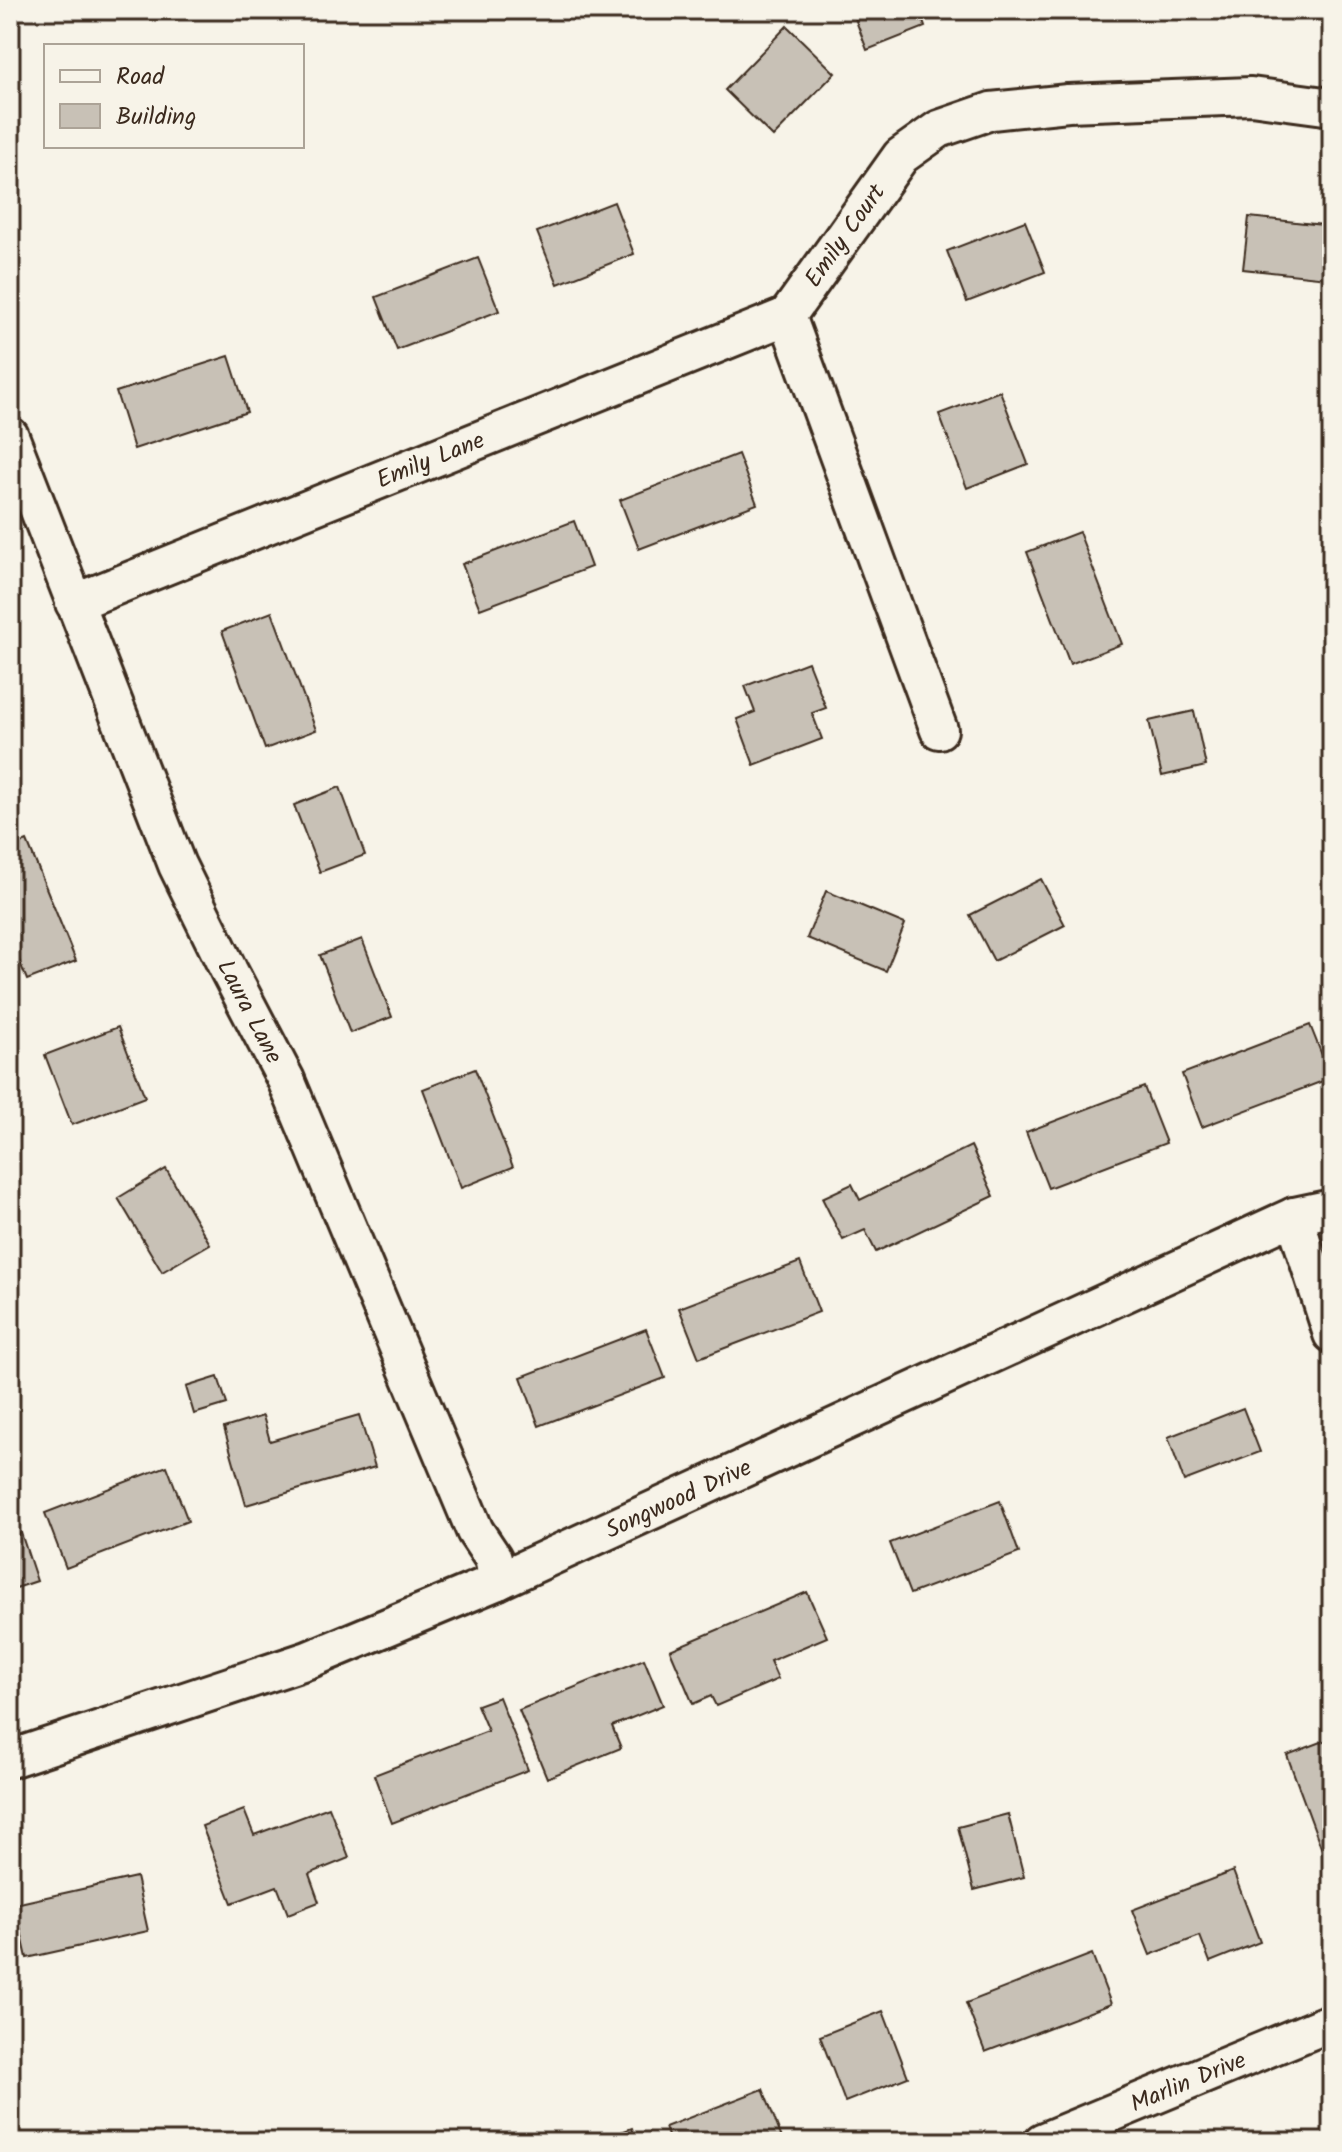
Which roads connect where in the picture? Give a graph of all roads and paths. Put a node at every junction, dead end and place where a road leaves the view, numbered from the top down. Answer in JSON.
{"nodes":[{"id":1,"x":1332,"y":107,"type":"edge"},
{"id":2,"x":787,"y":316,"type":"junction"},
{"id":3,"x":10,"y":436,"type":"edge"},
{"id":4,"x":74,"y":603,"type":"junction"},
{"id":5,"x":939,"y":730,"type":"dead end"},
{"id":6,"x":1332,"y":1208,"type":"edge"},
{"id":7,"x":1294,"y":1216,"type":"junction"},
{"id":8,"x":1332,"y":1334,"type":"edge"},
{"id":9,"x":498,"y":1581,"type":"junction"},
{"id":10,"x":10,"y":1759,"type":"edge"},
{"id":11,"x":1332,"y":2022,"type":"edge"},
{"id":12,"x":1042,"y":2142,"type":"edge"}],
"edges":[{"from":1,"to":2,"type":"street","name":"Emily Court"},
{"from":2,"to":4,"type":"street","name":"Emily Lane"},
{"from":2,"to":5,"type":"street"},
{"from":3,"to":4,"type":"street","name":"Laura Lane"},
{"from":4,"to":9,"type":"street","name":"Laura Lane"},
{"from":6,"to":7,"type":"street","name":"Songwood Drive"},
{"from":7,"to":8,"type":"street"},
{"from":7,"to":9,"type":"street","name":"Songwood Drive"},
{"from":9,"to":10,"type":"street","name":"Songwood Drive"},
{"from":11,"to":12,"type":"street","name":"Marlin Drive"}]}
